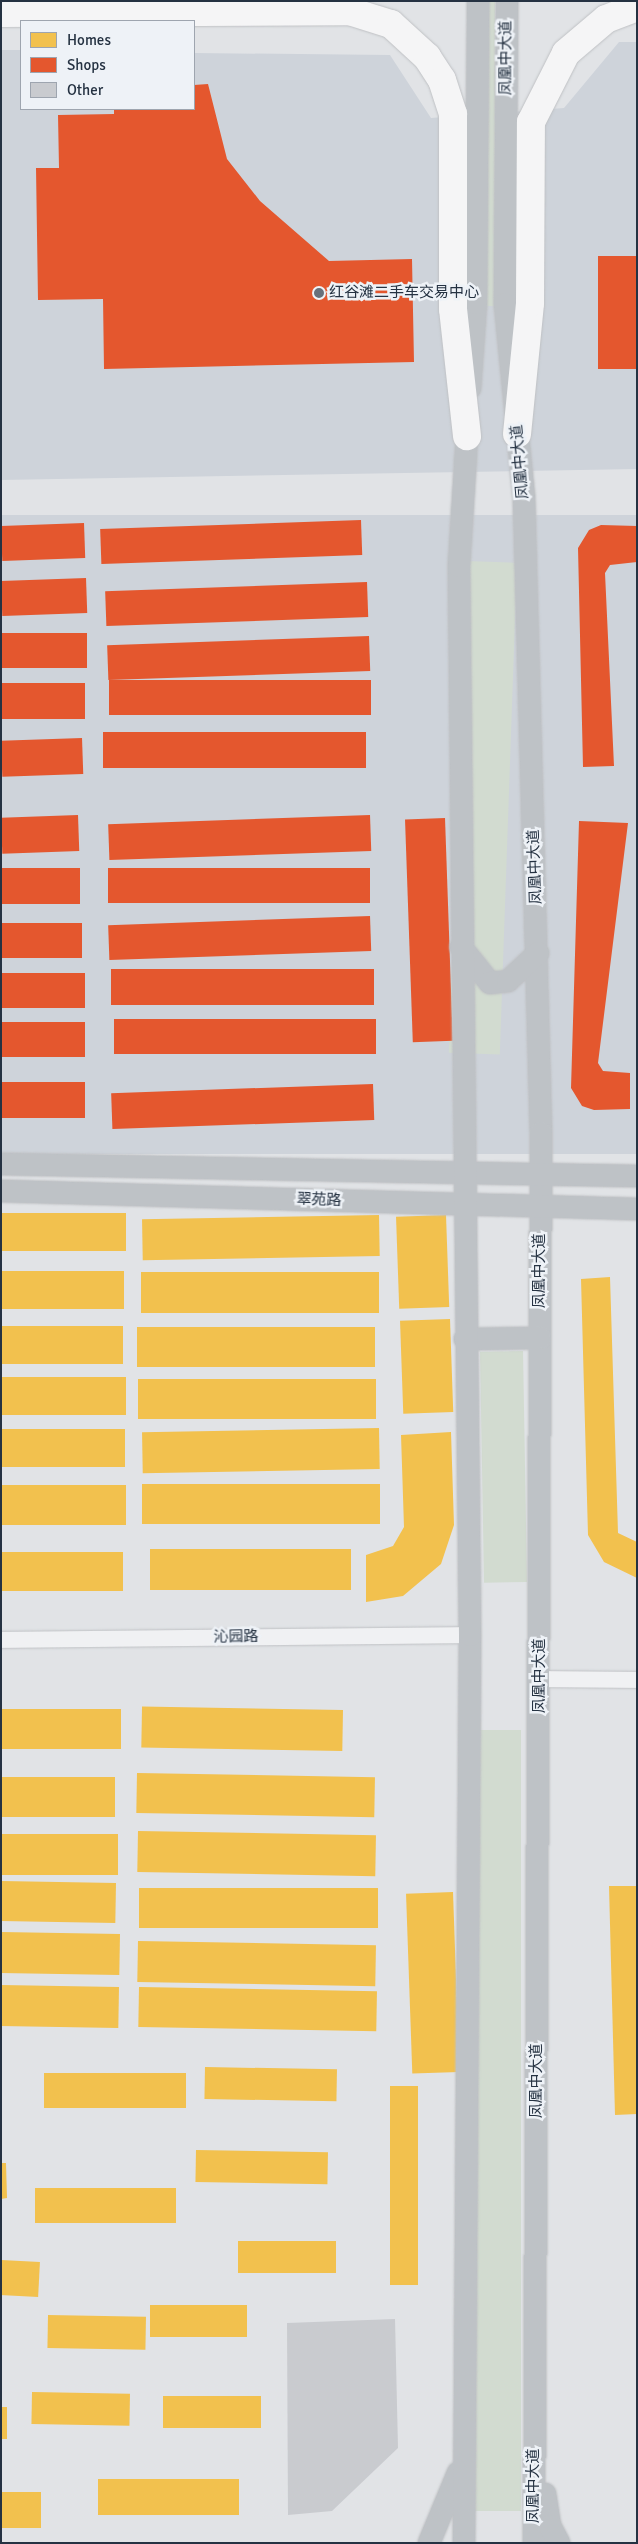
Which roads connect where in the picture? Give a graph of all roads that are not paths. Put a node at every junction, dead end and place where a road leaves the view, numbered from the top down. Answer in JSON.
{"nodes":[{"id":1,"x":478,"y":1,"type":"edge"},
{"id":2,"x":507,"y":1,"type":"edge"},
{"id":3,"x":637,"y":7,"type":"edge"},
{"id":4,"x":1,"y":13,"type":"edge"},
{"id":5,"x":637,"y":16,"type":"edge"},
{"id":6,"x":606,"y":19,"type":"junction"},
{"id":7,"x":518,"y":434,"type":"junction"},
{"id":8,"x":467,"y":436,"type":"junction"},
{"id":9,"x":461,"y":947,"type":"junction"},
{"id":10,"x":538,"y":953,"type":"junction"},
{"id":11,"x":1,"y":1164,"type":"edge"},
{"id":12,"x":462,"y":1170,"type":"junction"},
{"id":13,"x":541,"y":1174,"type":"junction"},
{"id":14,"x":637,"y":1176,"type":"edge"},
{"id":15,"x":1,"y":1191,"type":"edge"},
{"id":16,"x":462,"y":1204,"type":"junction"},
{"id":17,"x":540,"y":1208,"type":"junction"},
{"id":18,"x":637,"y":1209,"type":"edge"},
{"id":19,"x":540,"y":1338,"type":"junction"},
{"id":20,"x":465,"y":1339,"type":"junction"},
{"id":21,"x":470,"y":1635,"type":"junction"},
{"id":22,"x":1,"y":1640,"type":"edge"},
{"id":23,"x":540,"y":1679,"type":"junction"},
{"id":24,"x":637,"y":1680,"type":"edge"},
{"id":25,"x":535,"y":2420,"type":"junction"},
{"id":26,"x":464,"y":2453,"type":"junction"},
{"id":27,"x":429,"y":2543,"type":"edge"},
{"id":28,"x":464,"y":2543,"type":"edge"},
{"id":29,"x":534,"y":2543,"type":"edge"},
{"id":30,"x":558,"y":2543,"type":"edge"}],
"edges":[{"from":1,"to":8,"type":"main road","name":"凤凰中大道"},
{"from":2,"to":7,"type":"main road","name":"凤凰中大道"},
{"from":3,"to":6,"type":"highway"},
{"from":4,"to":8,"type":"highway"},
{"from":5,"to":6,"type":"street"},
{"from":6,"to":7,"type":"highway"},
{"from":7,"to":10,"type":"main road","name":"凤凰中大道"},
{"from":8,"to":9,"type":"main road","name":"凤凰中大道"},
{"from":9,"to":10,"type":"main road"},
{"from":9,"to":12,"type":"main road","name":"凤凰中大道"},
{"from":10,"to":13,"type":"main road","name":"凤凰中大道"},
{"from":11,"to":12,"type":"main road"},
{"from":12,"to":13,"type":"main road"},
{"from":12,"to":16,"type":"main road","name":"凤凰中大道"},
{"from":13,"to":14,"type":"main road"},
{"from":13,"to":17,"type":"main road","name":"凤凰中大道"},
{"from":15,"to":16,"type":"main road","name":"翠苑路"},
{"from":16,"to":17,"type":"main road","name":"翠苑路"},
{"from":16,"to":20,"type":"main road","name":"凤凰中大道"},
{"from":17,"to":18,"type":"main road","name":"翠苑路"},
{"from":17,"to":19,"type":"main road","name":"凤凰中大道"},
{"from":19,"to":20,"type":"main road"},
{"from":19,"to":23,"type":"main road","name":"凤凰中大道"},
{"from":20,"to":21,"type":"main road","name":"凤凰中大道"},
{"from":21,"to":22,"type":"street","name":"沁园路"},
{"from":21,"to":26,"type":"main road","name":"凤凰中大道"},
{"from":23,"to":24,"type":"street"},
{"from":23,"to":25,"type":"main road","name":"凤凰中大道"},
{"from":25,"to":29,"type":"main road","name":"凤凰中大道"},
{"from":25,"to":30,"type":"main road"},
{"from":26,"to":27,"type":"main road"},
{"from":26,"to":28,"type":"main road","name":"凤凰中大道"}]}
